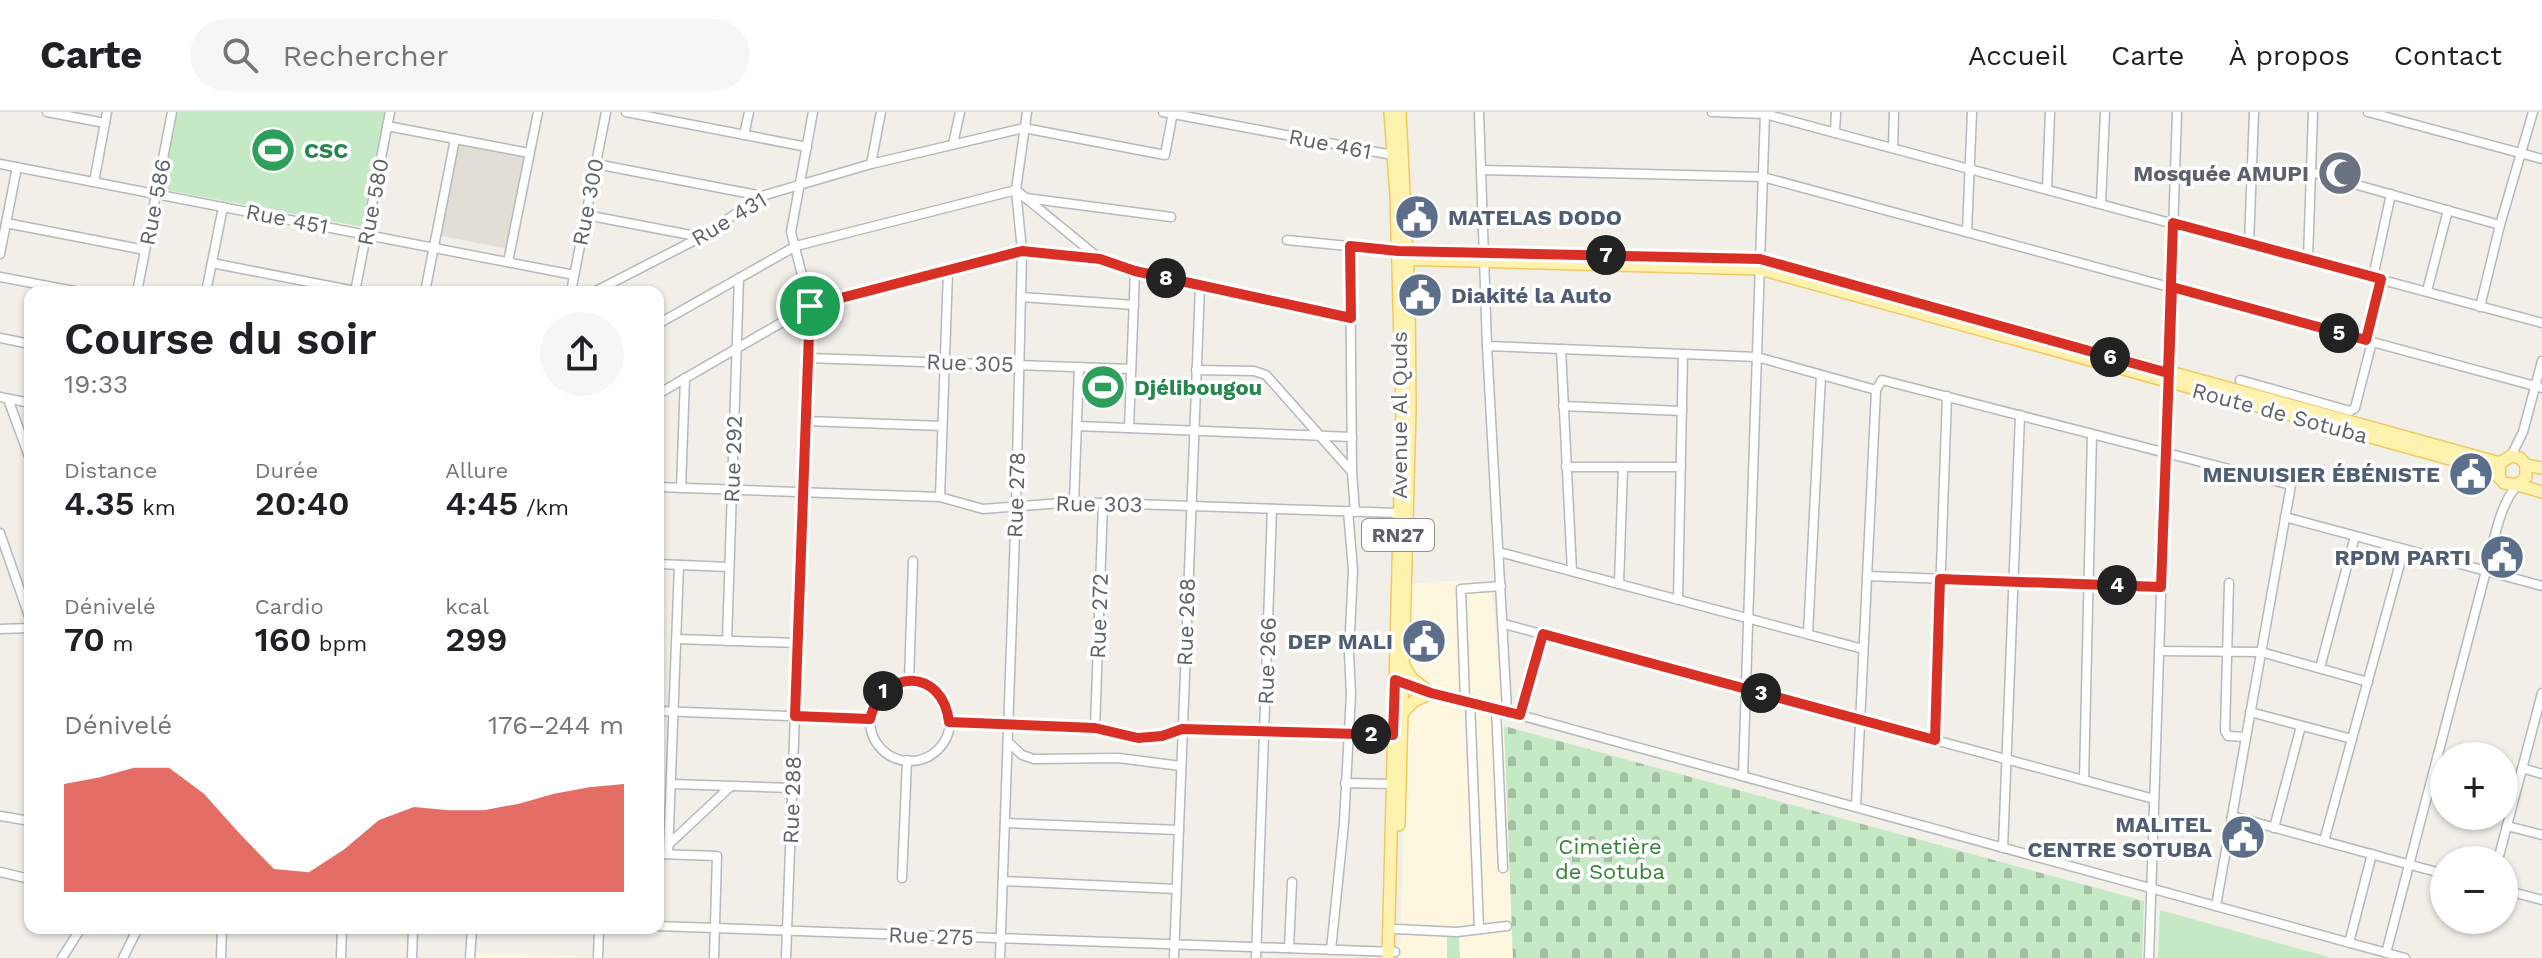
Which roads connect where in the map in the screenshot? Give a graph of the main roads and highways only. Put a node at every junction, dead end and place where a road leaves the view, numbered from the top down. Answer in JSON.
{"nodes":[{"id":1,"x":1390,"y":112,"type":"edge"},
{"id":2,"x":1400,"y":112,"type":"edge"},
{"id":3,"x":1398,"y":156,"type":"junction"},
{"id":4,"x":1403,"y":255,"type":"junction"},
{"id":5,"x":2168,"y":377,"type":"junction"},
{"id":6,"x":2514,"y":461,"type":"junction"},
{"id":7,"x":2542,"y":468,"type":"edge"},
{"id":8,"x":2502,"y":480,"type":"junction"},
{"id":9,"x":2518,"y":485,"type":"junction"},
{"id":10,"x":2542,"y":492,"type":"edge"},
{"id":11,"x":1404,"y":665,"type":"junction"},
{"id":12,"x":1399,"y":681,"type":"junction"},
{"id":13,"x":1402,"y":714,"type":"junction"},
{"id":14,"x":1392,"y":955,"type":"edge"}],
"edges":[{"from":1,"to":3,"type":"main road","name":"Avenue Al Quds","number":"RN27"},
{"from":2,"to":3,"type":"main road","name":"Avenue Al Quds","number":"RN27"},
{"from":3,"to":4,"type":"main road","name":"Avenue Al Quds","number":"RN27"},
{"from":4,"to":5,"type":"main road","name":"Route de Sotuba"},
{"from":4,"to":11,"type":"main road","name":"Avenue Al Quds","number":"RN27"},
{"from":4,"to":12,"type":"main road","name":"Avenue Al Quds","number":"RN27"},
{"from":5,"to":6,"type":"main road","name":"Route de Sotuba"},
{"from":5,"to":8,"type":"main road","name":"Route de Sotuba"},
{"from":6,"to":7,"type":"main road","name":"Route de Sotuba"},
{"from":6,"to":8,"type":"main road"},
{"from":6,"to":9,"type":"main road"},
{"from":8,"to":9,"type":"main road","name":"Route de Sotuba"},
{"from":9,"to":10,"type":"main road","name":"Route de Sotuba"},
{"from":11,"to":12,"type":"main road","name":"Avenue Al Quds","number":"RN27"},
{"from":11,"to":13,"type":"main road"},
{"from":12,"to":13,"type":"main road","name":"Avenue Al Quds","number":"RN27"},
{"from":12,"to":14,"type":"main road","name":"Avenue Al Quds","number":"RN27"},
{"from":13,"to":14,"type":"main road","name":"Avenue Al Quds","number":"RN27"}]}
